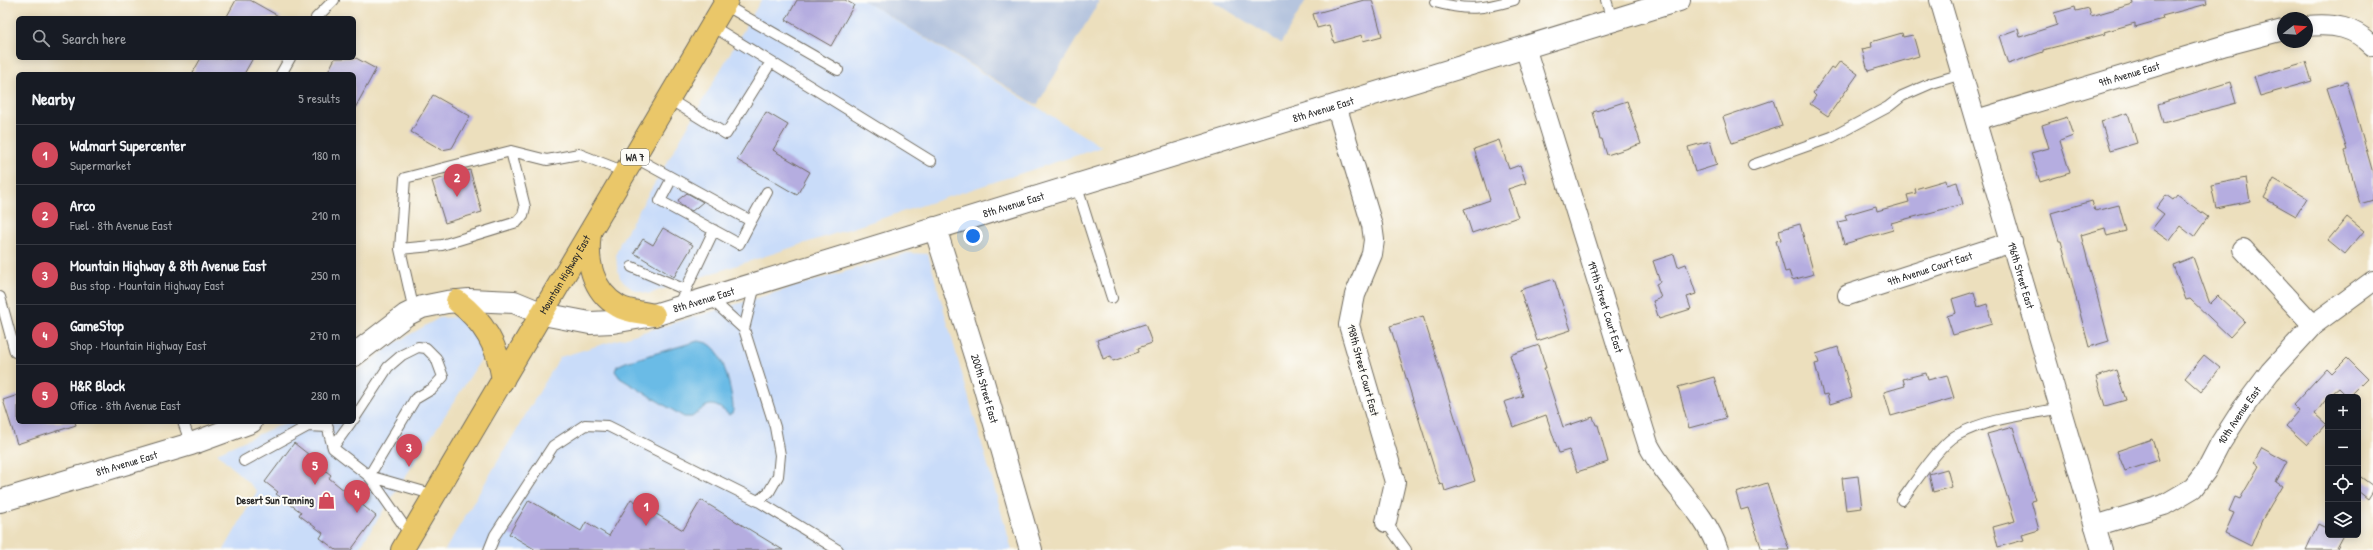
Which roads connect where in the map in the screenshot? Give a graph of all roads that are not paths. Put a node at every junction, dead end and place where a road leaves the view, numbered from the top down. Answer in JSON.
{"nodes":[{"id":1,"x":334,"y":0,"type":"edge"},
{"id":2,"x":1514,"y":0,"type":"edge"},
{"id":3,"x":1679,"y":0,"type":"edge"},
{"id":4,"x":1940,"y":0,"type":"edge"},
{"id":5,"x":726,"y":2,"type":"edge"},
{"id":6,"x":1435,"y":2,"type":"dead end"},
{"id":7,"x":1609,"y":10,"type":"edge"},
{"id":8,"x":318,"y":16,"type":"edge"},
{"id":9,"x":2313,"y":25,"type":"edge"},
{"id":10,"x":712,"y":26,"type":"junction"},
{"id":11,"x":2277,"y":32,"type":"edge"},
{"id":12,"x":2373,"y":46,"type":"edge"},
{"id":13,"x":1525,"y":47,"type":"junction"},
{"id":14,"x":289,"y":60,"type":"edge"},
{"id":15,"x":770,"y":62,"type":"junction"},
{"id":16,"x":838,"y":70,"type":"dead end"},
{"id":17,"x":282,"y":72,"type":"edge"},
{"id":18,"x":1962,"y":74,"type":"junction"},
{"id":19,"x":669,"y":99,"type":"junction"},
{"id":20,"x":1336,"y":105,"type":"junction"},
{"id":21,"x":1976,"y":120,"type":"junction"},
{"id":22,"x":511,"y":151,"type":"junction"},
{"id":23,"x":931,"y":161,"type":"dead end"},
{"id":24,"x":630,"y":165,"type":"junction"},
{"id":25,"x":1753,"y":166,"type":"dead end"},
{"id":26,"x":672,"y":178,"type":"junction"},
{"id":27,"x":1076,"y":184,"type":"junction"},
{"id":28,"x":766,"y":192,"type":"dead end"},
{"id":29,"x":751,"y":220,"type":"junction"},
{"id":30,"x":935,"y":228,"type":"junction"},
{"id":31,"x":714,"y":230,"type":"junction"},
{"id":32,"x":590,"y":232,"type":"junction"},
{"id":33,"x":2012,"y":242,"type":"junction"},
{"id":34,"x":400,"y":249,"type":"junction"},
{"id":35,"x":2243,"y":249,"type":"dead end"},
{"id":36,"x":632,"y":267,"type":"dead end"},
{"id":37,"x":2373,"y":281,"type":"edge"},
{"id":38,"x":755,"y":284,"type":"junction"},
{"id":39,"x":1848,"y":295,"type":"dead end"},
{"id":40,"x":0,"y":297,"type":"edge"},
{"id":41,"x":710,"y":298,"type":"junction"},
{"id":42,"x":1112,"y":298,"type":"dead end"},
{"id":43,"x":681,"y":299,"type":"junction"},
{"id":44,"x":457,"y":301,"type":"junction"},
{"id":45,"x":414,"y":311,"type":"junction"},
{"id":46,"x":543,"y":314,"type":"junction"},
{"id":47,"x":654,"y":315,"type":"junction"},
{"id":48,"x":2313,"y":325,"type":"junction"},
{"id":49,"x":744,"y":329,"type":"junction"},
{"id":50,"x":16,"y":352,"type":"edge"},
{"id":51,"x":356,"y":354,"type":"edge"},
{"id":52,"x":503,"y":380,"type":"junction"},
{"id":53,"x":2061,"y":408,"type":"junction"},
{"id":54,"x":356,"y":416,"type":"edge"},
{"id":55,"x":184,"y":424,"type":"edge"},
{"id":56,"x":246,"y":424,"type":"edge"},
{"id":57,"x":327,"y":424,"type":"edge"},
{"id":58,"x":350,"y":424,"type":"edge"},
{"id":59,"x":191,"y":444,"type":"junction"},
{"id":60,"x":333,"y":447,"type":"junction"},
{"id":61,"x":244,"y":461,"type":"dead end"},
{"id":62,"x":369,"y":476,"type":"junction"},
{"id":63,"x":435,"y":495,"type":"junction"},
{"id":64,"x":1902,"y":500,"type":"dead end"},
{"id":65,"x":0,"y":501,"type":"edge"},
{"id":66,"x":758,"y":501,"type":"junction"},
{"id":67,"x":1386,"y":522,"type":"joint"},
{"id":68,"x":2095,"y":526,"type":"junction"},
{"id":69,"x":407,"y":543,"type":"edge"},
{"id":70,"x":489,"y":550,"type":"edge"},
{"id":71,"x":838,"y":550,"type":"edge"},
{"id":72,"x":1031,"y":550,"type":"edge"},
{"id":73,"x":1406,"y":550,"type":"edge"},
{"id":74,"x":1718,"y":550,"type":"edge"},
{"id":75,"x":2102,"y":550,"type":"edge"}],
"edges":[{"from":1,"to":8,"type":"lane"},
{"from":2,"to":6,"type":"lane"},
{"from":3,"to":7,"type":"street","name":"8th Avenue East"},
{"from":4,"to":18,"type":"street","name":"196th Street East"},
{"from":5,"to":10,"type":"main road","name":"Mountain Highway East","number":"WA 7"},
{"from":5,"to":16,"type":"lane"},
{"from":7,"to":13,"type":"street","name":"8th Avenue East"},
{"from":9,"to":12,"type":"street"},
{"from":10,"to":15,"type":"lane"},
{"from":10,"to":19,"type":"main road","name":"Mountain Highway East","number":"WA 7"},
{"from":11,"to":21,"type":"street","name":"9th Avenue East"},
{"from":13,"to":20,"type":"street","name":"8th Avenue East"},
{"from":13,"to":74,"type":"street","name":"197th Street Court East"},
{"from":14,"to":17,"type":"lane"},
{"from":15,"to":19,"type":"lane"},
{"from":15,"to":23,"type":"lane"},
{"from":18,"to":21,"type":"street","name":"196th Street East"},
{"from":18,"to":25,"type":"lane"},
{"from":19,"to":24,"type":"main road","name":"Mountain Highway East","number":"WA 7"},
{"from":20,"to":27,"type":"street","name":"8th Avenue East"},
{"from":20,"to":67,"type":"street","name":"198th Street Court East"},
{"from":21,"to":33,"type":"street","name":"196th Street East"},
{"from":22,"to":24,"type":"lane"},
{"from":22,"to":34,"type":"lane"},
{"from":22,"to":34,"type":"lane"},
{"from":24,"to":26,"type":"lane"},
{"from":24,"to":32,"type":"main road","name":"Mountain Highway East","number":"WA 7"},
{"from":26,"to":29,"type":"lane"},
{"from":26,"to":31,"type":"lane"},
{"from":27,"to":30,"type":"street","name":"8th Avenue East"},
{"from":27,"to":42,"type":"lane"},
{"from":28,"to":29,"type":"lane"},
{"from":29,"to":31,"type":"lane"},
{"from":30,"to":38,"type":"street","name":"8th Avenue East"},
{"from":30,"to":72,"type":"street","name":"200th Street East"},
{"from":31,"to":43,"type":"lane"},
{"from":32,"to":46,"type":"main road","name":"Mountain Highway East","number":"WA 7"},
{"from":32,"to":47,"type":"main road"},
{"from":33,"to":39,"type":"street","name":"9th Avenue Court East"},
{"from":33,"to":53,"type":"street","name":"196th Street East"},
{"from":34,"to":45,"type":"lane"},
{"from":35,"to":48,"type":"street"},
{"from":36,"to":43,"type":"lane"},
{"from":37,"to":48,"type":"street","name":"10th Avenue East"},
{"from":38,"to":41,"type":"street","name":"8th Avenue East"},
{"from":38,"to":49,"type":"lane"},
{"from":40,"to":50,"type":"lane"},
{"from":41,"to":43,"type":"street","name":"8th Avenue East"},
{"from":41,"to":49,"type":"lane"},
{"from":43,"to":47,"type":"street","name":"8th Avenue East"},
{"from":44,"to":45,"type":"street","name":"8th Avenue East"},
{"from":44,"to":46,"type":"street","name":"8th Avenue East"},
{"from":44,"to":52,"type":"main road"},
{"from":45,"to":51,"type":"street","name":"8th Avenue East"},
{"from":46,"to":47,"type":"street","name":"8th Avenue East"},
{"from":46,"to":52,"type":"main road","name":"Mountain Highway East","number":"WA 7"},
{"from":48,"to":68,"type":"street","name":"10th Avenue East"},
{"from":49,"to":66,"type":"lane"},
{"from":52,"to":63,"type":"main road","name":"Mountain Highway East","number":"WA 7"},
{"from":53,"to":64,"type":"lane"},
{"from":53,"to":68,"type":"street","name":"196th Street East"},
{"from":54,"to":62,"type":"lane"},
{"from":55,"to":59,"type":"lane"},
{"from":56,"to":59,"type":"street","name":"8th Avenue East"},
{"from":57,"to":60,"type":"lane"},
{"from":57,"to":61,"type":"lane"},
{"from":58,"to":60,"type":"lane"},
{"from":59,"to":65,"type":"street","name":"8th Avenue East"},
{"from":60,"to":62,"type":"lane"},
{"from":62,"to":63,"type":"lane"},
{"from":62,"to":69,"type":"lane"},
{"from":63,"to":69,"type":"main road","name":"Mountain Highway East","number":"WA 7"},
{"from":66,"to":70,"type":"lane"},
{"from":66,"to":71,"type":"lane"},
{"from":67,"to":73,"type":"lane"},
{"from":68,"to":75,"type":"street","name":"196th Street East"}]}
